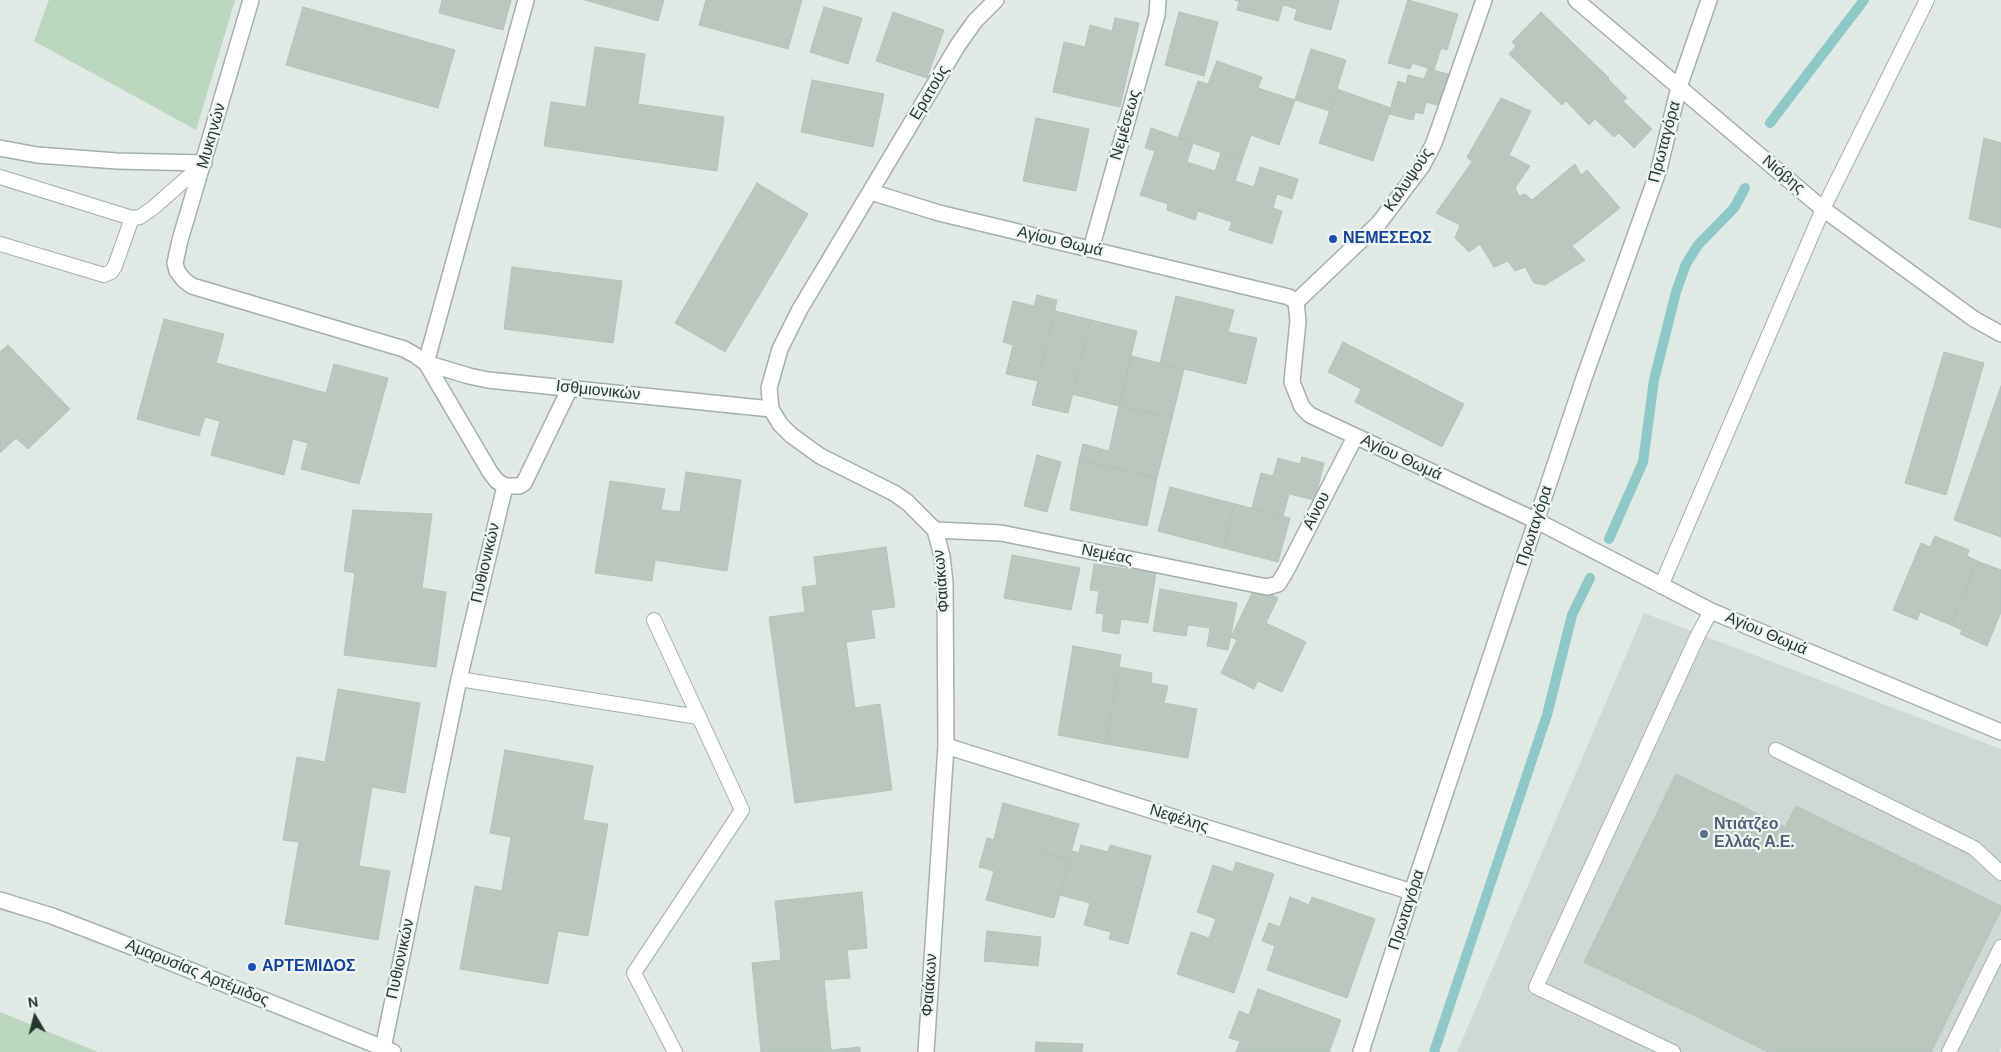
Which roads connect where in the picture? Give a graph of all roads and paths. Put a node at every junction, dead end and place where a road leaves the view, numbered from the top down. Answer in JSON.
{"nodes":[{"id":1,"x":251,"y":0,"type":"edge"},
{"id":2,"x":526,"y":0,"type":"edge"},
{"id":3,"x":996,"y":0,"type":"edge"},
{"id":4,"x":1158,"y":0,"type":"edge"},
{"id":5,"x":1484,"y":0,"type":"edge"},
{"id":6,"x":1576,"y":0,"type":"edge"},
{"id":7,"x":1709,"y":0,"type":"edge"},
{"id":8,"x":1927,"y":0,"type":"edge"},
{"id":9,"x":1679,"y":87,"type":"junction"},
{"id":10,"x":0,"y":148,"type":"edge"},
{"id":11,"x":204,"y":163,"type":"junction"},
{"id":12,"x":0,"y":178,"type":"edge"},
{"id":13,"x":871,"y":192,"type":"junction"},
{"id":14,"x":1823,"y":210,"type":"junction"},
{"id":15,"x":132,"y":218,"type":"junction"},
{"id":16,"x":0,"y":244,"type":"edge"},
{"id":17,"x":1091,"y":249,"type":"junction"},
{"id":18,"x":1296,"y":302,"type":"junction"},
{"id":19,"x":2001,"y":334,"type":"edge"},
{"id":20,"x":426,"y":363,"type":"junction"},
{"id":21,"x":570,"y":388,"type":"junction"},
{"id":22,"x":771,"y":409,"type":"junction"},
{"id":23,"x":1355,"y":437,"type":"junction"},
{"id":24,"x":504,"y":486,"type":"junction"},
{"id":25,"x":1537,"y":522,"type":"junction"},
{"id":26,"x":935,"y":530,"type":"junction"},
{"id":27,"x":1278,"y":584,"type":"joint"},
{"id":28,"x":1661,"y":586,"type":"junction"},
{"id":29,"x":1711,"y":611,"type":"junction"},
{"id":30,"x":654,"y":620,"type":"dead end"},
{"id":31,"x":459,"y":679,"type":"junction"},
{"id":32,"x":698,"y":717,"type":"junction"},
{"id":33,"x":2001,"y":732,"type":"edge"},
{"id":34,"x":946,"y":746,"type":"junction"},
{"id":35,"x":1776,"y":750,"type":"dead end"},
{"id":36,"x":2001,"y":873,"type":"edge"},
{"id":37,"x":1412,"y":892,"type":"junction"},
{"id":38,"x":0,"y":900,"type":"edge"},
{"id":39,"x":2001,"y":947,"type":"edge"},
{"id":40,"x":388,"y":1050,"type":"edge"},
{"id":41,"x":675,"y":1052,"type":"edge"},
{"id":42,"x":926,"y":1052,"type":"edge"},
{"id":43,"x":1361,"y":1052,"type":"edge"},
{"id":44,"x":1673,"y":1052,"type":"edge"},
{"id":45,"x":1949,"y":1052,"type":"edge"}],
"edges":[{"from":1,"to":11,"type":"street","name":"Μυκηνών"},
{"from":2,"to":20,"type":"street"},
{"from":3,"to":13,"type":"street","name":"Ερατούς"},
{"from":4,"to":17,"type":"street","name":"Νεμέσεως"},
{"from":5,"to":18,"type":"street","name":"Καλυψούς"},
{"from":6,"to":9,"type":"street","name":"Νιόβης"},
{"from":7,"to":9,"type":"street","name":"Πρωταγόρα"},
{"from":8,"to":14,"type":"lane"},
{"from":9,"to":14,"type":"street","name":"Νιόβης"},
{"from":9,"to":25,"type":"street","name":"Πρωταγόρα"},
{"from":10,"to":11,"type":"street"},
{"from":11,"to":15,"type":"lane"},
{"from":11,"to":20,"type":"street","name":"Μυκηνών"},
{"from":12,"to":15,"type":"lane"},
{"from":13,"to":17,"type":"street","name":"Αγίου Θωμά"},
{"from":13,"to":22,"type":"street"},
{"from":14,"to":19,"type":"street","name":"Νιόβης"},
{"from":14,"to":28,"type":"lane"},
{"from":15,"to":16,"type":"lane"},
{"from":17,"to":18,"type":"street","name":"Αγίου Θωμά"},
{"from":18,"to":23,"type":"street","name":"Αγίου Θωμά"},
{"from":20,"to":21,"type":"street","name":"Ισθμιονικών"},
{"from":20,"to":24,"type":"street"},
{"from":21,"to":22,"type":"street","name":"Ισθμιονικών"},
{"from":21,"to":24,"type":"street"},
{"from":22,"to":26,"type":"street","name":"Φαιάκων"},
{"from":23,"to":25,"type":"street","name":"Αγίου Θωμά"},
{"from":23,"to":27,"type":"street","name":"Αίνου"},
{"from":24,"to":31,"type":"street","name":"Πυθιονικών"},
{"from":25,"to":28,"type":"street","name":"Αγίου Θωμά"},
{"from":25,"to":37,"type":"street","name":"Πρωταγόρα"},
{"from":26,"to":27,"type":"street","name":"Νεμέας"},
{"from":26,"to":34,"type":"street","name":"Φαιάκων"},
{"from":28,"to":29,"type":"street","name":"Αγίου Θωμά"},
{"from":29,"to":33,"type":"street","name":"Αγίου Θωμά"},
{"from":29,"to":44,"type":"lane"},
{"from":30,"to":32,"type":"lane"},
{"from":31,"to":32,"type":"lane"},
{"from":31,"to":40,"type":"street","name":"Πυθιονικών"},
{"from":32,"to":41,"type":"lane"},
{"from":34,"to":37,"type":"street","name":"Νεφέλης"},
{"from":34,"to":42,"type":"street","name":"Φαιάκων"},
{"from":35,"to":36,"type":"lane"},
{"from":37,"to":43,"type":"street","name":"Πρωταγόρα"},
{"from":38,"to":40,"type":"street","name":"Αμαρυσίας Αρτέμιδος"},
{"from":39,"to":45,"type":"lane"}]}
